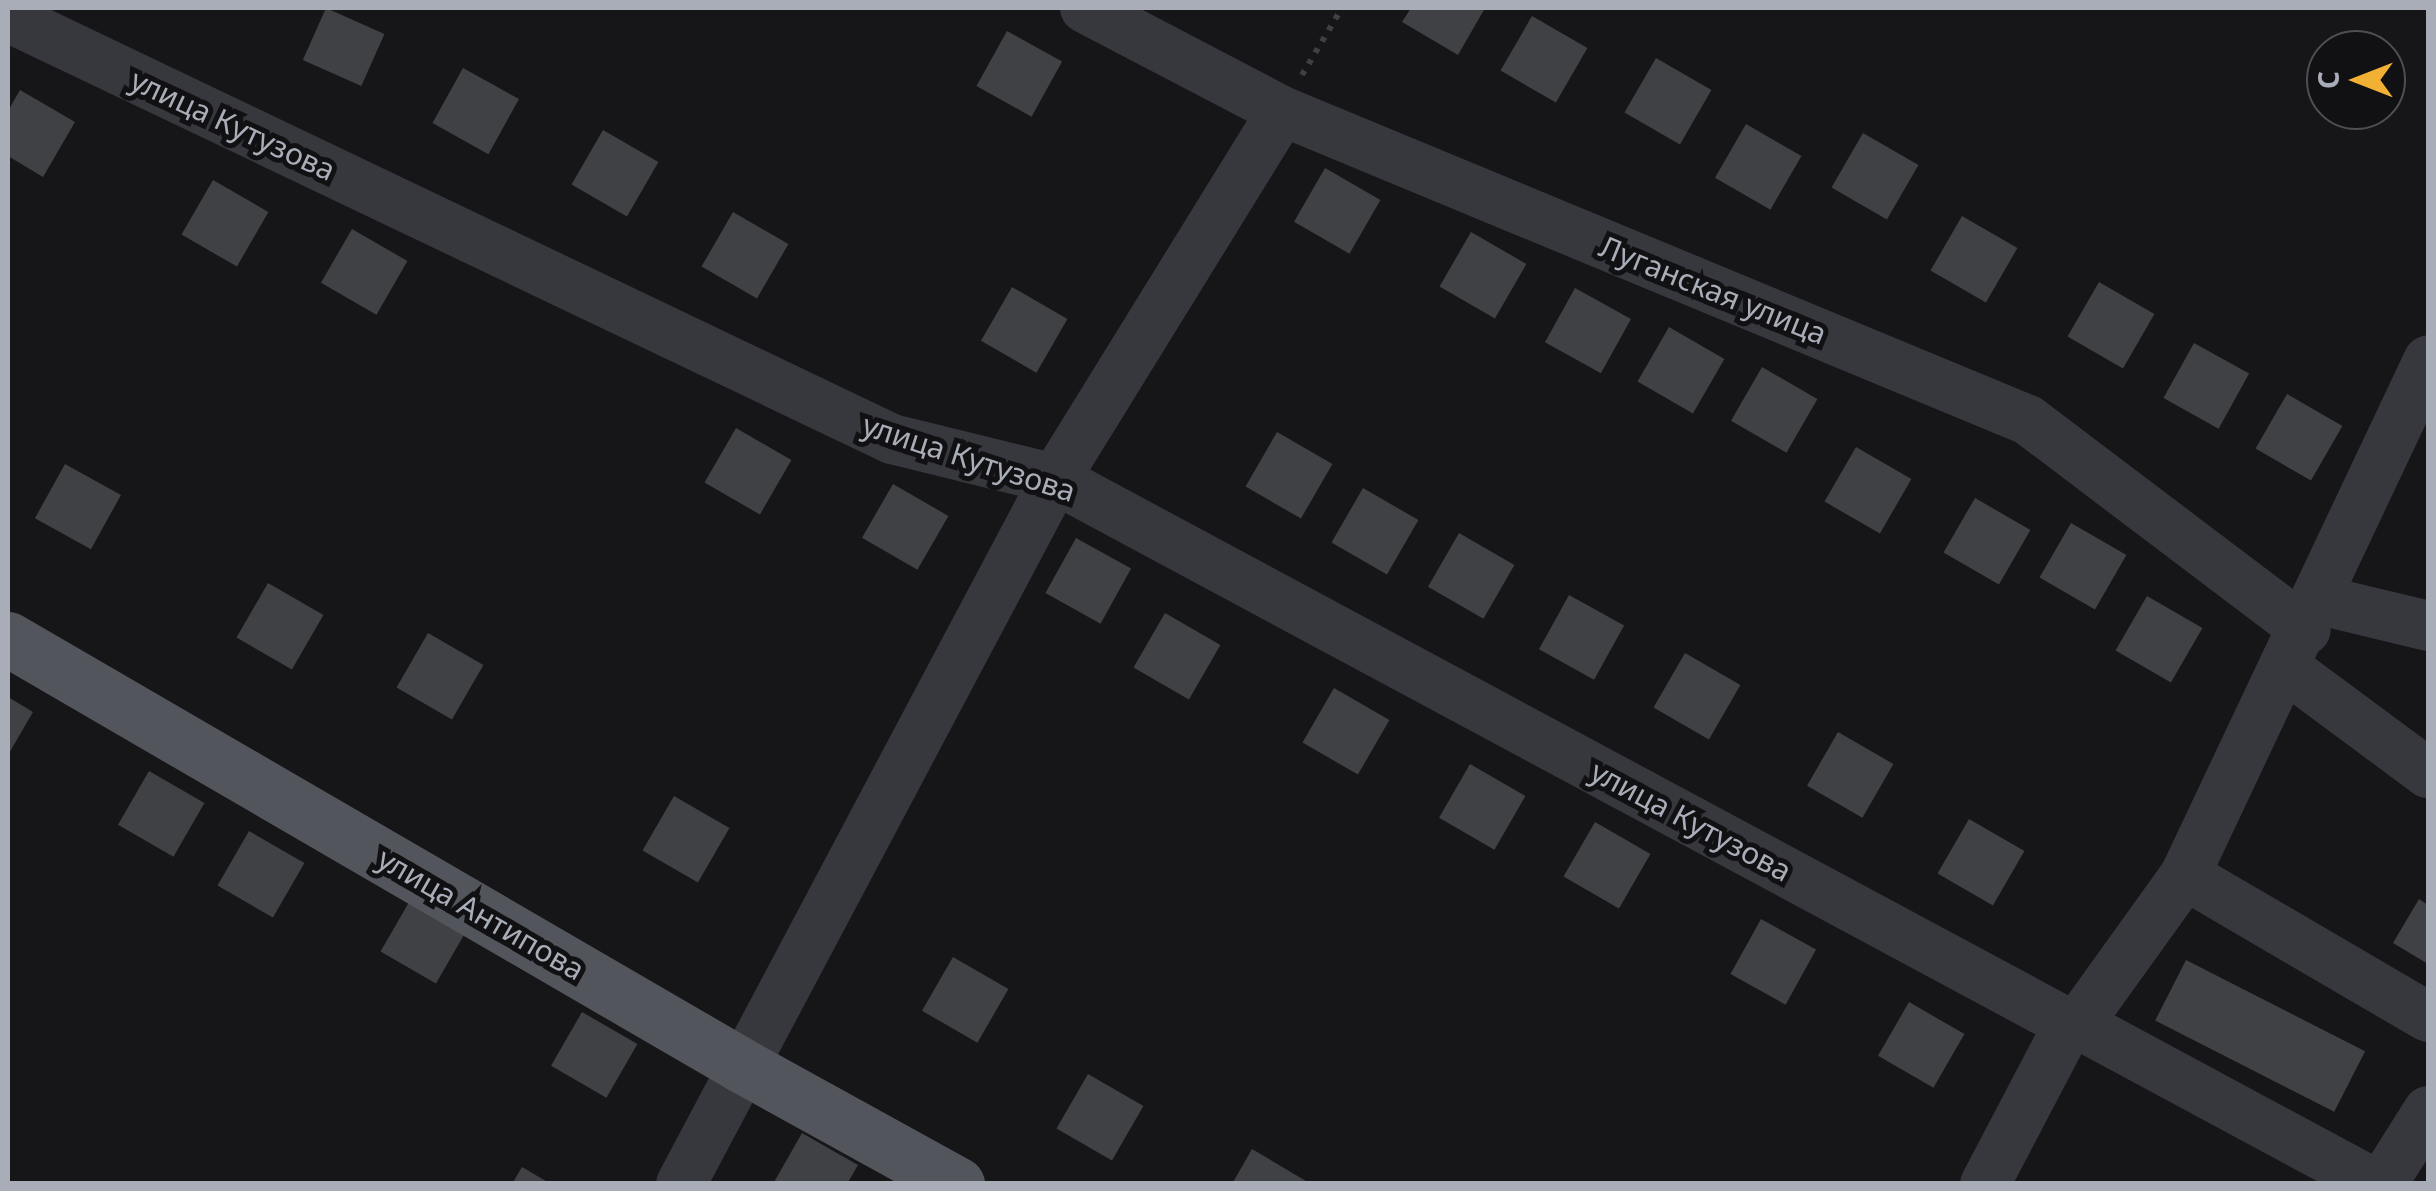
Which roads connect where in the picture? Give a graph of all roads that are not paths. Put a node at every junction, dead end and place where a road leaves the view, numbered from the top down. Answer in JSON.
{"nodes":[{"id":1,"x":1086,"y":8,"type":"edge"},
{"id":2,"x":8,"y":18,"type":"edge"},
{"id":3,"x":1282,"y":111,"type":"junction"},
{"id":4,"x":2428,"y":361,"type":"edge"},
{"id":5,"x":1055,"y":479,"type":"junction"},
{"id":6,"x":2428,"y":626,"type":"edge"},
{"id":7,"x":2304,"y":633,"type":"junction"},
{"id":8,"x":8,"y":639,"type":"edge"},
{"id":9,"x":2428,"y":773,"type":"edge"},
{"id":10,"x":2186,"y":875,"type":"junction"},
{"id":11,"x":2428,"y":1017,"type":"edge"},
{"id":12,"x":2074,"y":1024,"type":"junction"},
{"id":13,"x":741,"y":1066,"type":"junction"},
{"id":14,"x":2428,"y":1110,"type":"edge"},
{"id":15,"x":681,"y":1184,"type":"edge"},
{"id":16,"x":957,"y":1184,"type":"edge"},
{"id":17,"x":1986,"y":1184,"type":"edge"},
{"id":18,"x":2378,"y":1184,"type":"edge"}],
"edges":[{"from":1,"to":3,"type":"street","name":"Луганская улица"},
{"from":2,"to":5,"type":"street","name":"улица Кутузова"},
{"from":3,"to":5,"type":"street"},
{"from":3,"to":7,"type":"street","name":"Луганская улица"},
{"from":4,"to":7,"type":"street"},
{"from":5,"to":12,"type":"street","name":"улица Кутузова"},
{"from":5,"to":13,"type":"street"},
{"from":6,"to":7,"type":"street"},
{"from":7,"to":9,"type":"street","name":"Луганская улица"},
{"from":7,"to":10,"type":"street"},
{"from":8,"to":13,"type":"main road","name":"улица Антипова"},
{"from":10,"to":11,"type":"street"},
{"from":10,"to":12,"type":"street"},
{"from":12,"to":17,"type":"street"},
{"from":12,"to":18,"type":"street","name":"улица Кутузова"},
{"from":13,"to":15,"type":"street"},
{"from":13,"to":16,"type":"main road","name":"улица Антипова"},
{"from":14,"to":18,"type":"street"}]}
